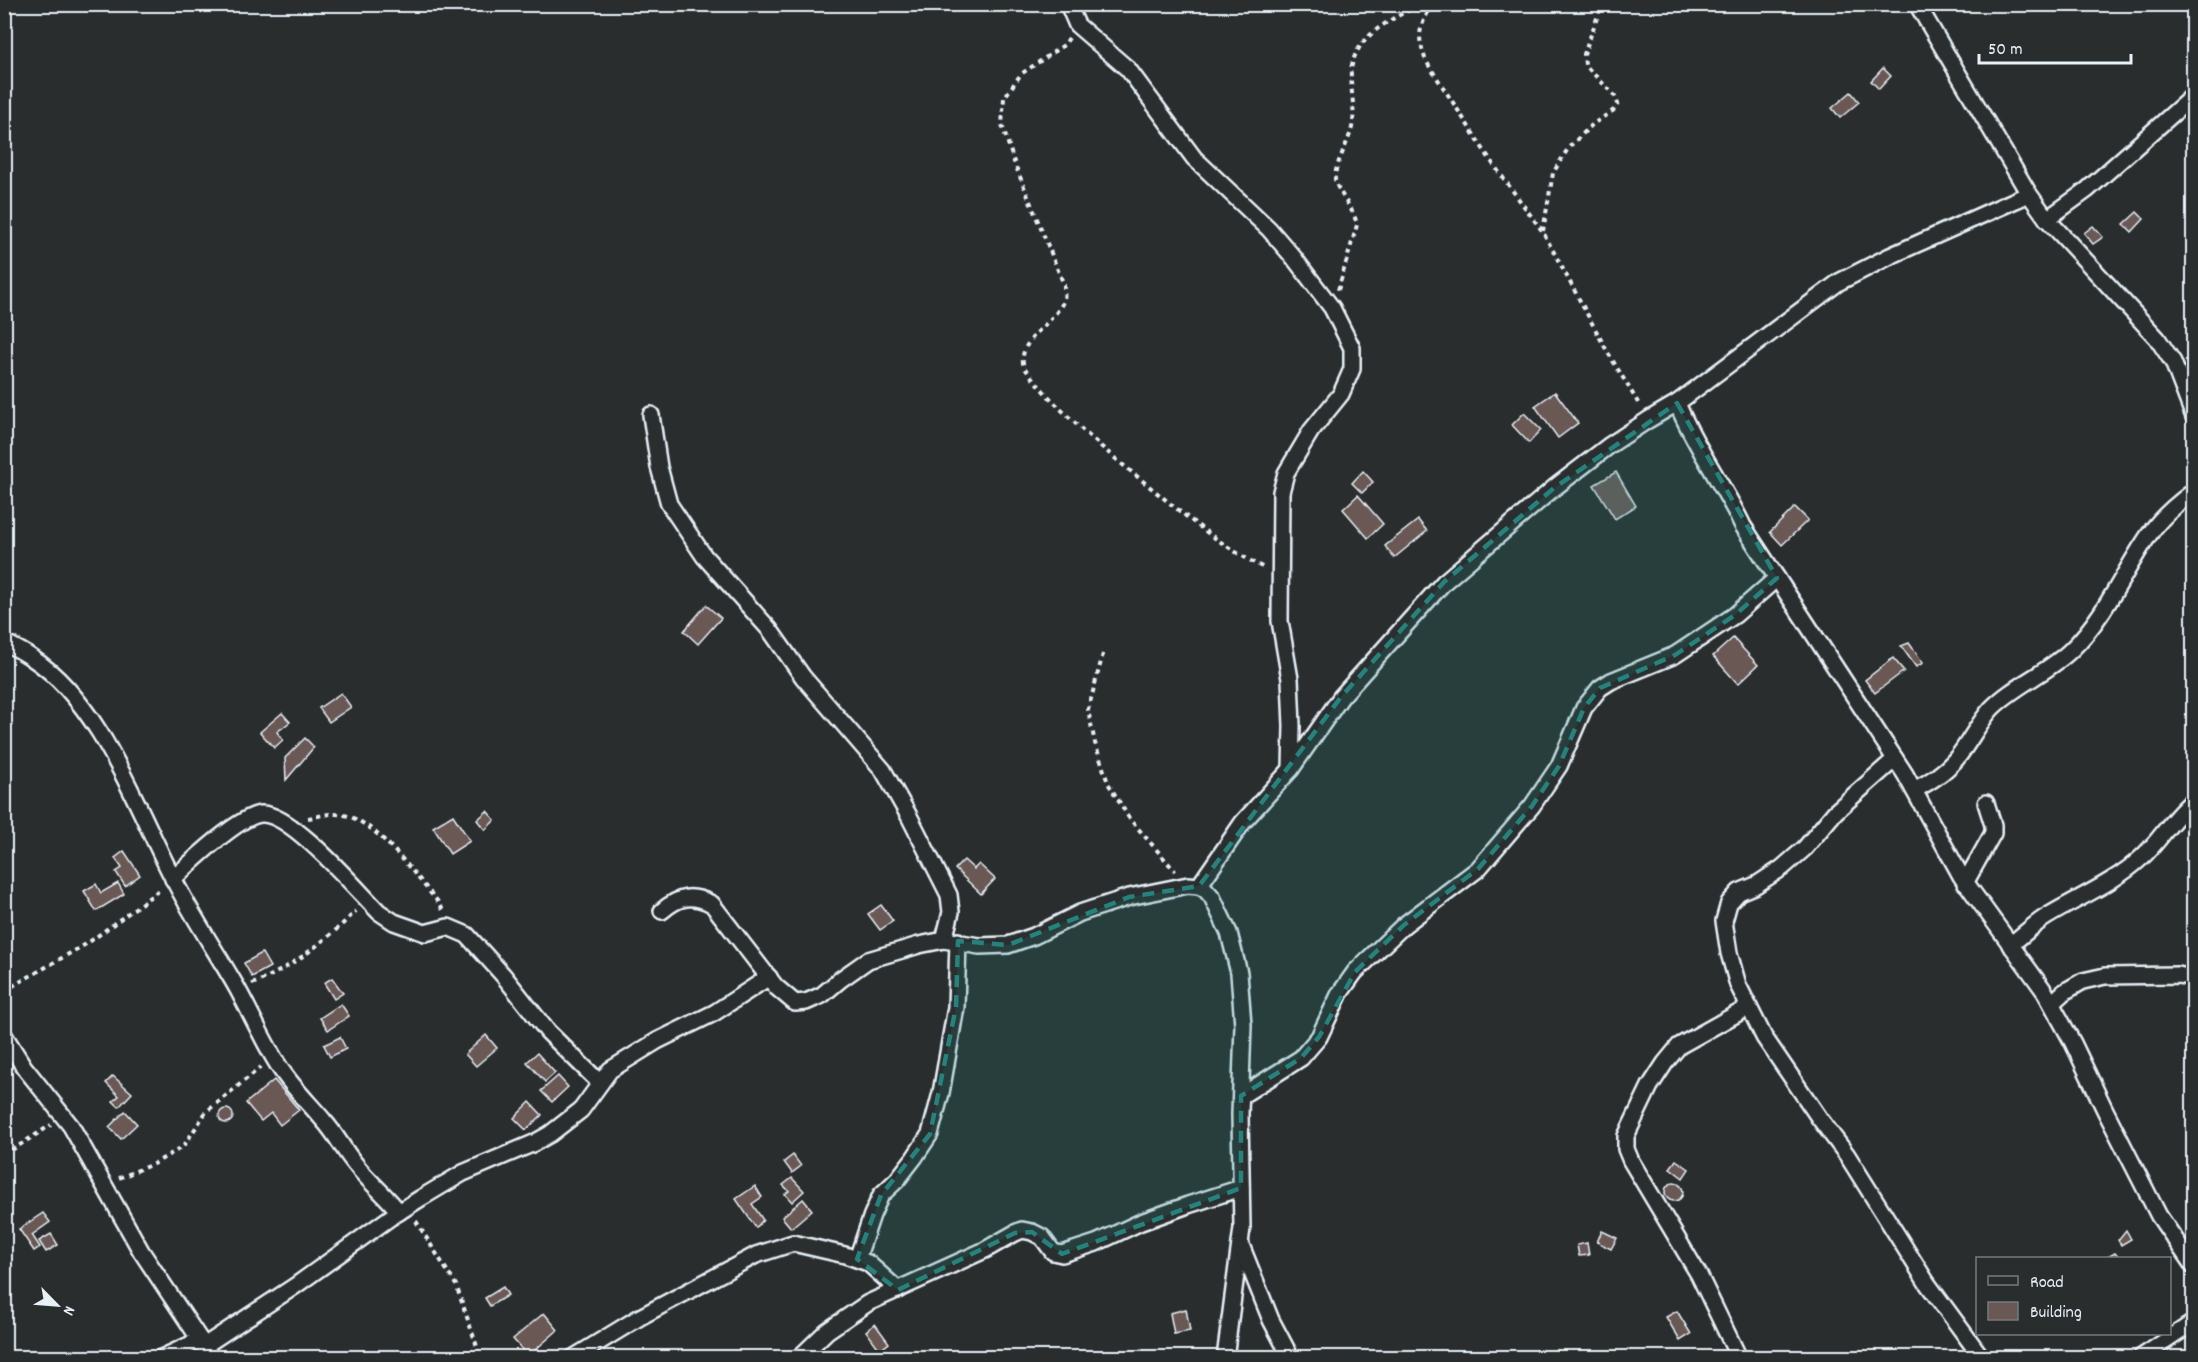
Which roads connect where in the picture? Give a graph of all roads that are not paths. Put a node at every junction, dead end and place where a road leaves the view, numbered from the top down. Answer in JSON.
{"nodes":[{"id":1,"x":1068,"y":4,"type":"edge"},
{"id":2,"x":1917,"y":4,"type":"edge"},
{"id":3,"x":2193,"y":95,"type":"edge"},
{"id":4,"x":2029,"y":194,"type":"junction"},
{"id":5,"x":2047,"y":219,"type":"junction"},
{"id":6,"x":1677,"y":403,"type":"junction"},
{"id":7,"x":651,"y":415,"type":"dead end"},
{"id":8,"x":2193,"y":417,"type":"edge"},
{"id":9,"x":2193,"y":491,"type":"edge"},
{"id":10,"x":1777,"y":578,"type":"junction"},
{"id":11,"x":4,"y":642,"type":"edge"},
{"id":12,"x":1895,"y":759,"type":"junction"},
{"id":13,"x":1291,"y":770,"type":"junction"},
{"id":14,"x":1914,"y":790,"type":"junction"},
{"id":15,"x":2193,"y":800,"type":"edge"},
{"id":16,"x":1986,"y":803,"type":"dead end"},
{"id":17,"x":173,"y":879,"type":"junction"},
{"id":18,"x":1965,"y":883,"type":"junction"},
{"id":19,"x":1194,"y":886,"type":"junction"},
{"id":20,"x":662,"y":911,"type":"dead end"},
{"id":21,"x":951,"y":940,"type":"junction"},
{"id":22,"x":2010,"y":945,"type":"junction"},
{"id":23,"x":769,"y":976,"type":"junction"},
{"id":24,"x":2193,"y":978,"type":"edge"},
{"id":25,"x":2052,"y":1003,"type":"junction"},
{"id":26,"x":1749,"y":1007,"type":"junction"},
{"id":27,"x":4,"y":1035,"type":"edge"},
{"id":28,"x":600,"y":1083,"type":"junction"},
{"id":29,"x":1241,"y":1096,"type":"junction"},
{"id":30,"x":1241,"y":1188,"type":"junction"},
{"id":31,"x":403,"y":1209,"type":"junction"},
{"id":32,"x":1240,"y":1242,"type":"junction"},
{"id":33,"x":857,"y":1259,"type":"junction"},
{"id":34,"x":2193,"y":1268,"type":"edge"},
{"id":35,"x":898,"y":1290,"type":"junction"},
{"id":36,"x":2193,"y":1322,"type":"edge"},
{"id":37,"x":206,"y":1348,"type":"edge"},
{"id":38,"x":161,"y":1358,"type":"edge"},
{"id":39,"x":573,"y":1358,"type":"edge"},
{"id":40,"x":799,"y":1358,"type":"edge"},
{"id":41,"x":1225,"y":1358,"type":"edge"},
{"id":42,"x":1291,"y":1358,"type":"edge"},
{"id":43,"x":1739,"y":1358,"type":"edge"},
{"id":44,"x":1982,"y":1358,"type":"edge"},
{"id":45,"x":2140,"y":1358,"type":"edge"}],
"edges":[{"from":1,"to":13,"type":"street"},
{"from":2,"to":4,"type":"street"},
{"from":3,"to":5,"type":"street"},
{"from":4,"to":5,"type":"street"},
{"from":4,"to":6,"type":"street"},
{"from":5,"to":8,"type":"street"},
{"from":6,"to":10,"type":"street"},
{"from":6,"to":13,"type":"street"},
{"from":7,"to":21,"type":"street"},
{"from":9,"to":14,"type":"street"},
{"from":10,"to":12,"type":"street"},
{"from":10,"to":29,"type":"street"},
{"from":11,"to":17,"type":"street"},
{"from":12,"to":14,"type":"street"},
{"from":12,"to":26,"type":"street"},
{"from":13,"to":19,"type":"street"},
{"from":14,"to":18,"type":"street"},
{"from":15,"to":22,"type":"street"},
{"from":16,"to":18,"type":"street"},
{"from":17,"to":28,"type":"street"},
{"from":17,"to":31,"type":"street"},
{"from":18,"to":22,"type":"street"},
{"from":19,"to":21,"type":"street"},
{"from":19,"to":29,"type":"street"},
{"from":20,"to":23,"type":"street"},
{"from":21,"to":23,"type":"street"},
{"from":21,"to":33,"type":"street"},
{"from":22,"to":25,"type":"street"},
{"from":23,"to":28,"type":"street"},
{"from":24,"to":25,"type":"street"},
{"from":25,"to":34,"type":"street"},
{"from":26,"to":43,"type":"street"},
{"from":26,"to":44,"type":"street"},
{"from":27,"to":37,"type":"street"},
{"from":28,"to":31,"type":"street"},
{"from":29,"to":30,"type":"street"},
{"from":30,"to":32,"type":"street"},
{"from":30,"to":35,"type":"street"},
{"from":31,"to":37,"type":"street"},
{"from":32,"to":41,"type":"street"},
{"from":32,"to":42,"type":"street"},
{"from":33,"to":35,"type":"street"},
{"from":33,"to":39,"type":"street"},
{"from":35,"to":40,"type":"street"},
{"from":36,"to":45,"type":"street"},
{"from":37,"to":38,"type":"street"}]}
